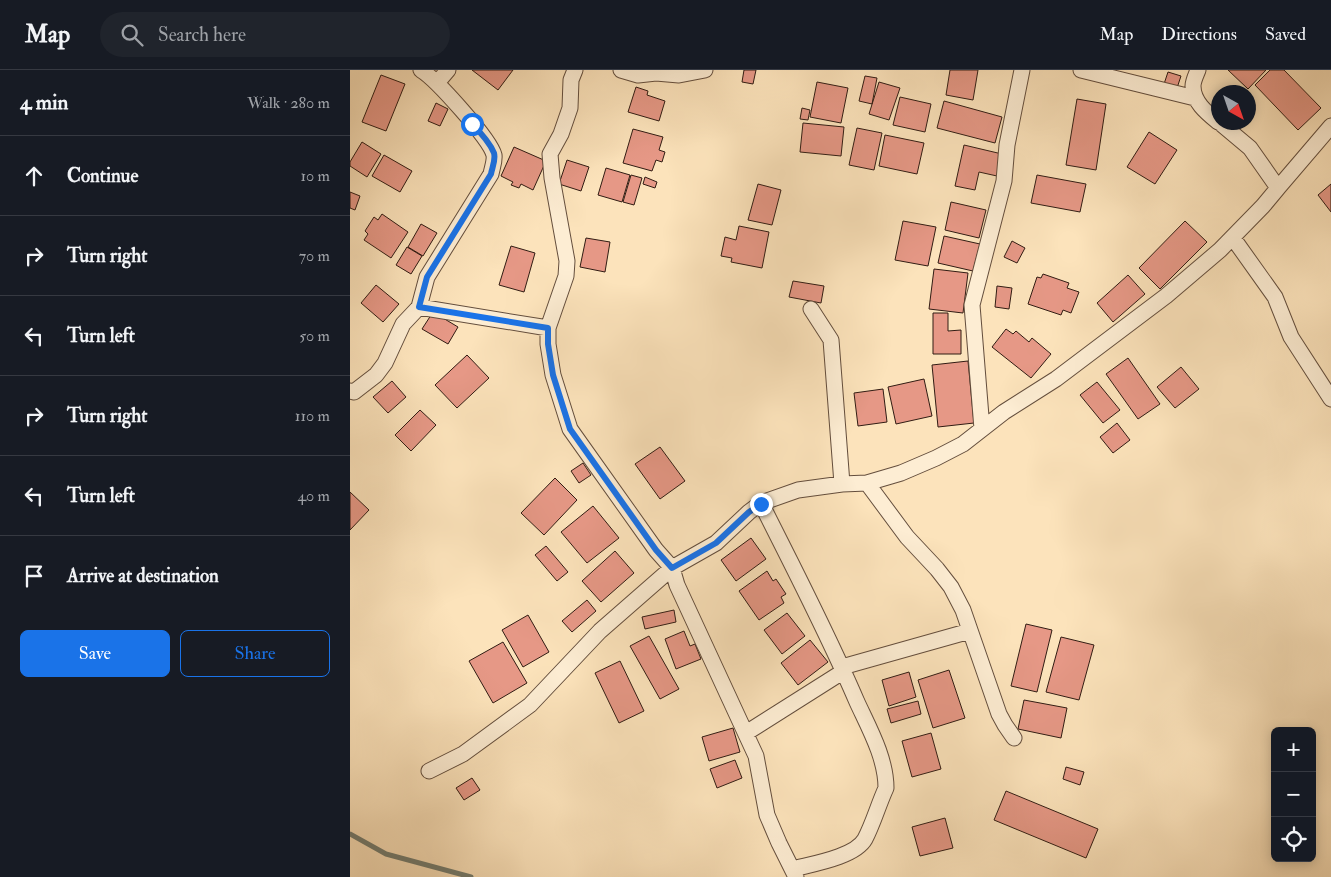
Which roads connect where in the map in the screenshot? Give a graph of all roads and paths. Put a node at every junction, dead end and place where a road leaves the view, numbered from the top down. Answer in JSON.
{"nodes":[{"id":1,"x":421,"y":70,"type":"edge"},
{"id":2,"x":448,"y":70,"type":"edge"},
{"id":3,"x":576,"y":70,"type":"edge"},
{"id":4,"x":621,"y":70,"type":"edge"},
{"id":5,"x":705,"y":70,"type":"edge"},
{"id":6,"x":1022,"y":70,"type":"edge"},
{"id":7,"x":1081,"y":70,"type":"edge"},
{"id":8,"x":1198,"y":70,"type":"edge"},
{"id":9,"x":437,"y":83,"type":"junction"},
{"id":10,"x":1195,"y":98,"type":"junction"},
{"id":11,"x":1211,"y":116,"type":"edge"},
{"id":12,"x":1331,"y":126,"type":"edge"},
{"id":13,"x":1229,"y":130,"type":"edge"},
{"id":14,"x":1278,"y":188,"type":"junction"},
{"id":15,"x":1233,"y":238,"type":"junction"},
{"id":16,"x":419,"y":307,"type":"junction"},
{"id":17,"x":811,"y":309,"type":"dead end"},
{"id":18,"x":548,"y":328,"type":"junction"},
{"id":19,"x":351,"y":394,"type":"edge"},
{"id":20,"x":1331,"y":399,"type":"edge"},
{"id":21,"x":982,"y":430,"type":"junction"},
{"id":22,"x":866,"y":483,"type":"junction"},
{"id":23,"x":842,"y":484,"type":"junction"},
{"id":24,"x":761,"y":504,"type":"junction"},
{"id":25,"x":672,"y":568,"type":"junction"},
{"id":26,"x":970,"y":631,"type":"junction"},
{"id":27,"x":843,"y":669,"type":"junction"},
{"id":28,"x":746,"y":733,"type":"junction"},
{"id":29,"x":1014,"y":738,"type":"dead end"},
{"id":30,"x":429,"y":771,"type":"dead end"},
{"id":31,"x":795,"y":873,"type":"edge"}],
"edges":[{"from":1,"to":9,"type":"street"},
{"from":2,"to":9,"type":"street"},
{"from":3,"to":18,"type":"street"},
{"from":4,"to":5,"type":"street"},
{"from":6,"to":21,"type":"street"},
{"from":7,"to":10,"type":"street"},
{"from":8,"to":10,"type":"street"},
{"from":9,"to":16,"type":"street"},
{"from":10,"to":11,"type":"street"},
{"from":12,"to":14,"type":"street"},
{"from":13,"to":14,"type":"street"},
{"from":14,"to":15,"type":"street"},
{"from":15,"to":20,"type":"street"},
{"from":15,"to":21,"type":"street"},
{"from":16,"to":18,"type":"street"},
{"from":16,"to":19,"type":"street"},
{"from":17,"to":23,"type":"street"},
{"from":18,"to":25,"type":"street"},
{"from":21,"to":22,"type":"street"},
{"from":22,"to":23,"type":"street"},
{"from":22,"to":26,"type":"street"},
{"from":23,"to":24,"type":"street"},
{"from":24,"to":25,"type":"street"},
{"from":24,"to":27,"type":"street"},
{"from":25,"to":28,"type":"street"},
{"from":25,"to":30,"type":"street"},
{"from":26,"to":27,"type":"street"},
{"from":26,"to":29,"type":"street"},
{"from":27,"to":28,"type":"street"},
{"from":27,"to":31,"type":"street"},
{"from":28,"to":31,"type":"street"}]}
